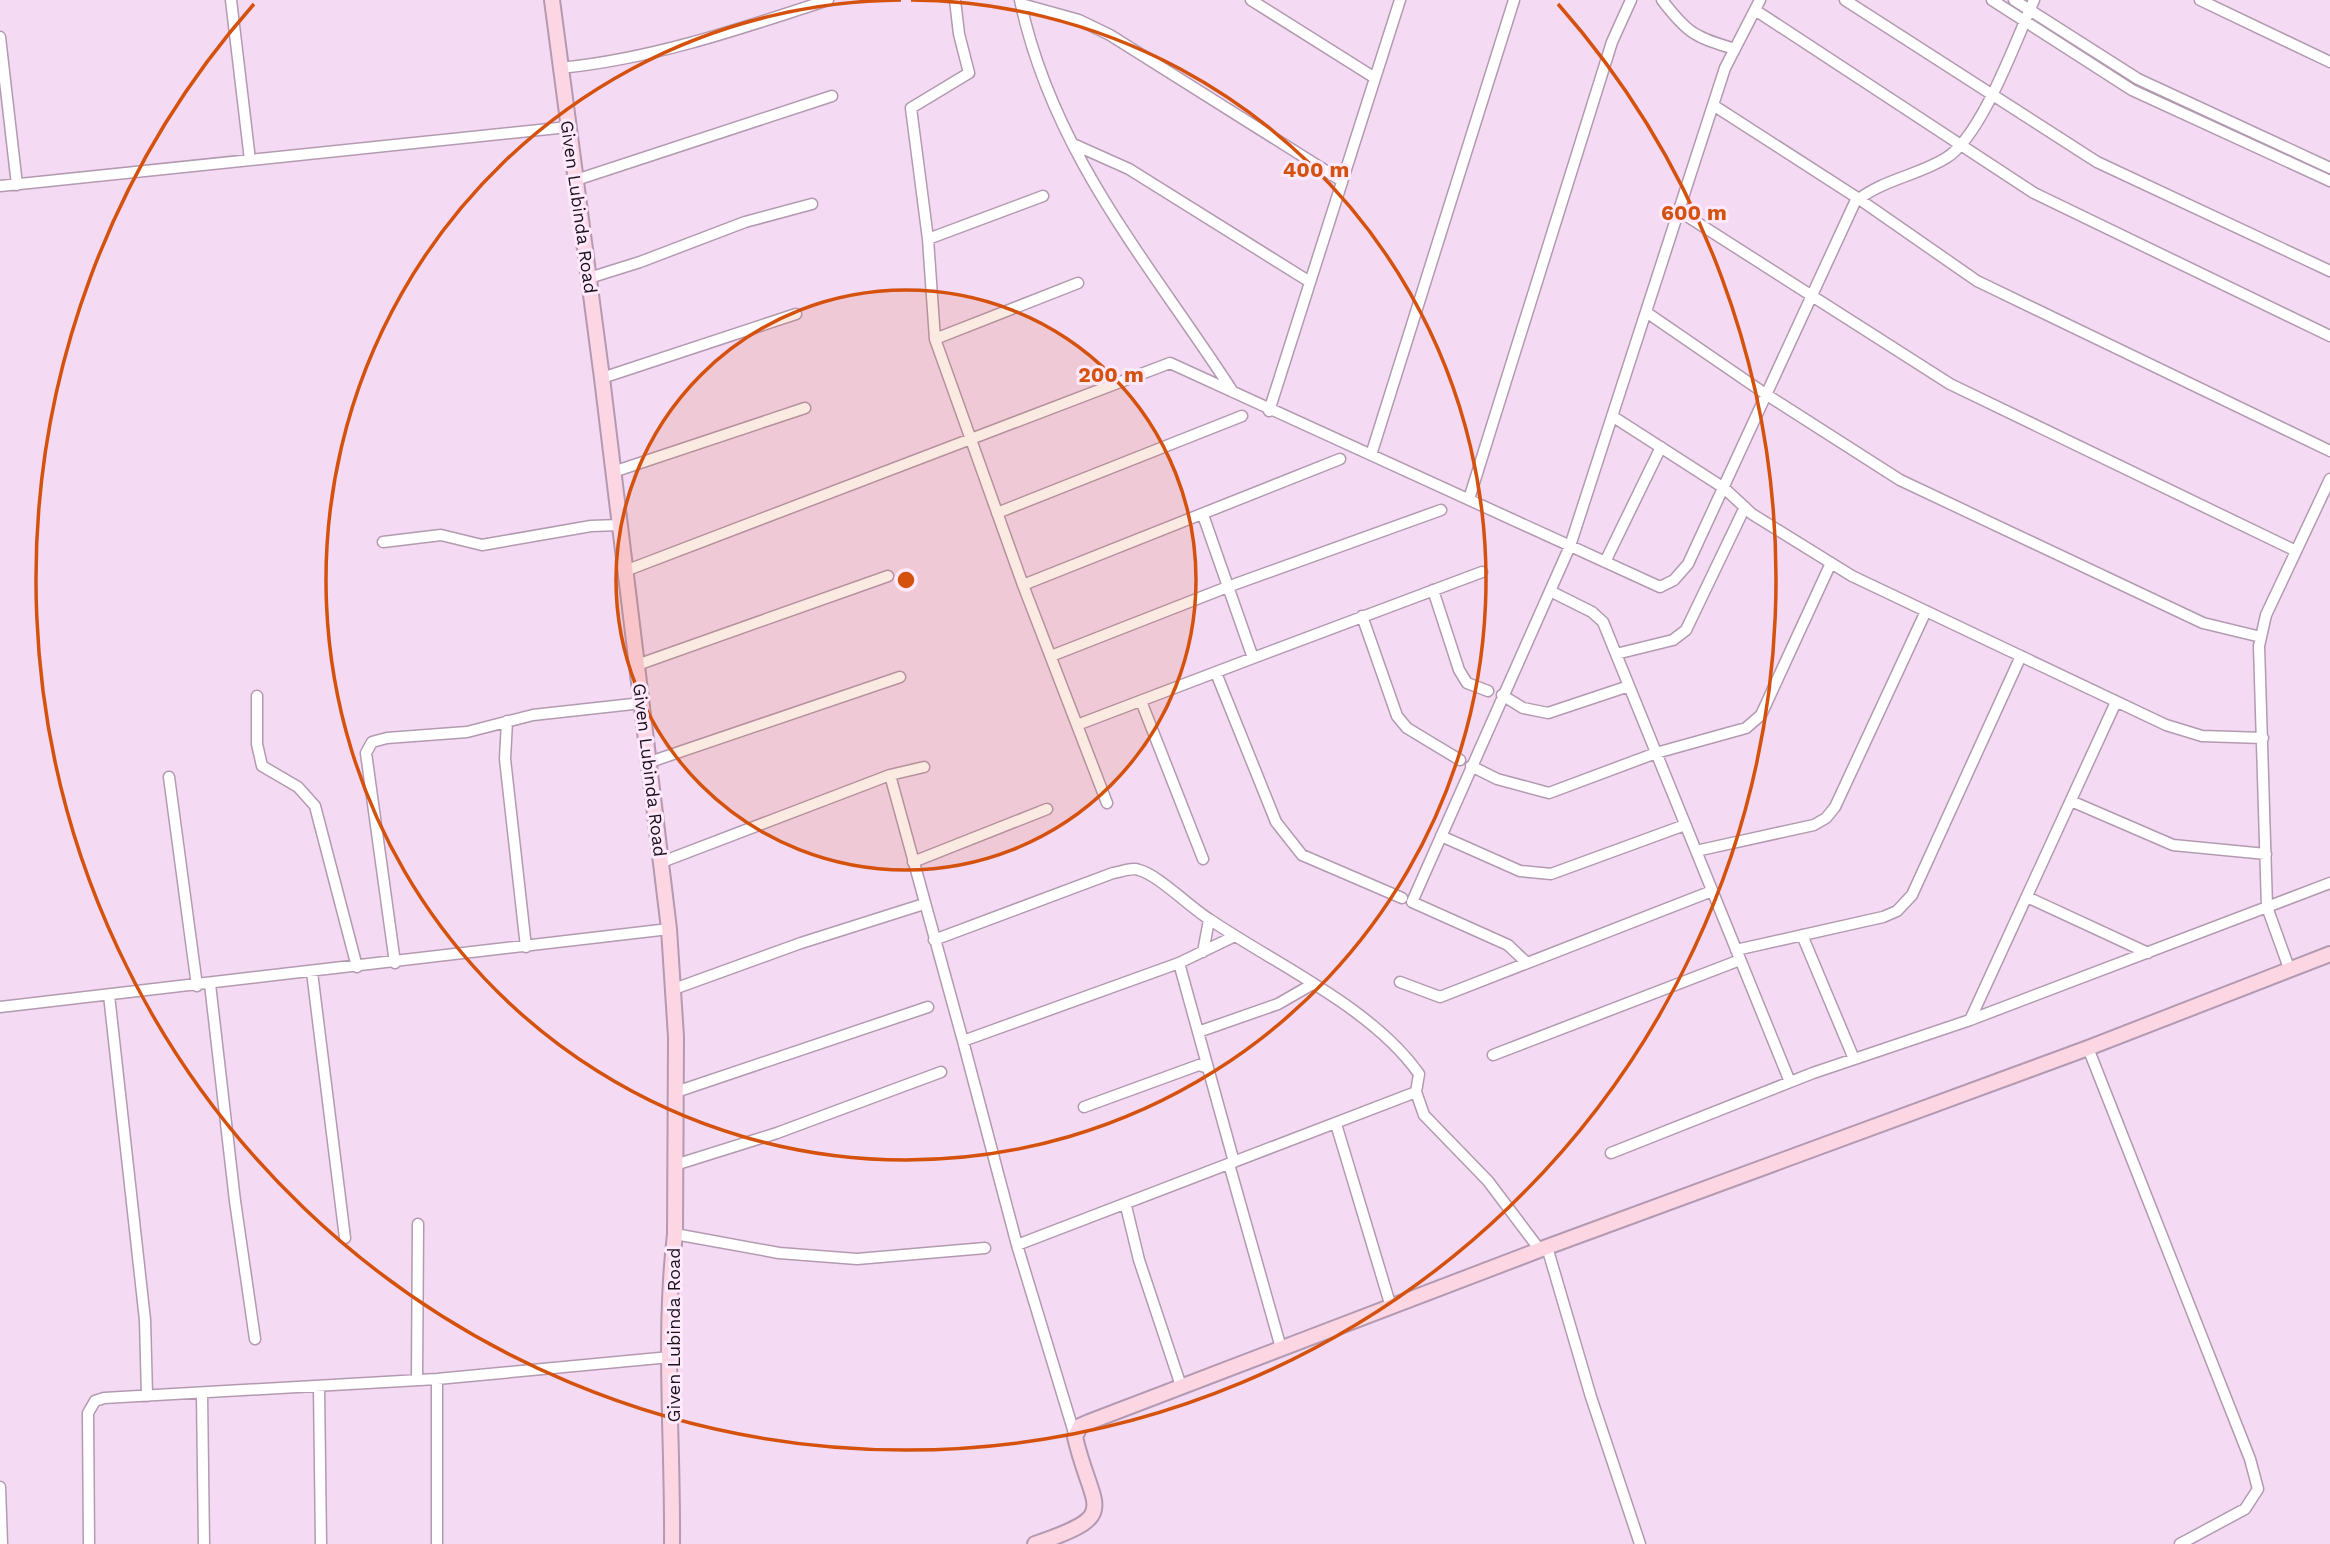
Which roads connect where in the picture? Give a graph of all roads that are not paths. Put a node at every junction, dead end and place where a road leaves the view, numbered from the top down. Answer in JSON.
{"nodes":[{"id":1,"x":230,"y":0,"type":"edge"},
{"id":2,"x":552,"y":0,"type":"edge"},
{"id":3,"x":828,"y":0,"type":"edge"},
{"id":4,"x":955,"y":0,"type":"edge"},
{"id":5,"x":1251,"y":0,"type":"edge"},
{"id":6,"x":1400,"y":0,"type":"edge"},
{"id":7,"x":1514,"y":0,"type":"edge"},
{"id":8,"x":1631,"y":0,"type":"edge"},
{"id":9,"x":1662,"y":0,"type":"edge"},
{"id":10,"x":1845,"y":0,"type":"edge"},
{"id":11,"x":1992,"y":0,"type":"edge"},
{"id":12,"x":2014,"y":0,"type":"edge"},
{"id":13,"x":2200,"y":0,"type":"edge"},
{"id":14,"x":1021,"y":2,"type":"edge"},
{"id":15,"x":1757,"y":5,"type":"edge"},
{"id":16,"x":2032,"y":5,"type":"edge"},
{"id":17,"x":2025,"y":21,"type":"junction"},
{"id":18,"x":0,"y":37,"type":"edge"},
{"id":19,"x":1735,"y":50,"type":"junction"},
{"id":20,"x":2330,"y":62,"type":"edge"},
{"id":21,"x":560,"y":68,"type":"junction"},
{"id":22,"x":1375,"y":78,"type":"junction"},
{"id":23,"x":1990,"y":94,"type":"junction"},
{"id":24,"x":832,"y":96,"type":"dead end"},
{"id":25,"x":1713,"y":105,"type":"junction"},
{"id":26,"x":568,"y":127,"type":"junction"},
{"id":27,"x":1073,"y":144,"type":"junction"},
{"id":28,"x":1961,"y":146,"type":"junction"},
{"id":29,"x":250,"y":160,"type":"junction"},
{"id":30,"x":2330,"y":168,"type":"edge"},
{"id":31,"x":576,"y":180,"type":"junction"},
{"id":32,"x":1342,"y":181,"type":"junction"},
{"id":33,"x":2330,"y":181,"type":"edge"},
{"id":34,"x":17,"y":185,"type":"junction"},
{"id":35,"x":0,"y":186,"type":"edge"},
{"id":36,"x":1043,"y":195,"type":"dead end"},
{"id":37,"x":1859,"y":199,"type":"junction"},
{"id":38,"x":812,"y":204,"type":"dead end"},
{"id":39,"x":1679,"y":211,"type":"junction"},
{"id":40,"x":928,"y":239,"type":"junction"},
{"id":41,"x":2330,"y":271,"type":"edge"},
{"id":42,"x":589,"y":278,"type":"junction"},
{"id":43,"x":1310,"y":282,"type":"junction"},
{"id":44,"x":1078,"y":283,"type":"dead end"},
{"id":45,"x":1813,"y":295,"type":"junction"},
{"id":46,"x":1646,"y":312,"type":"junction"},
{"id":47,"x":796,"y":314,"type":"dead end"},
{"id":48,"x":2330,"y":337,"type":"edge"},
{"id":49,"x":935,"y":339,"type":"junction"},
{"id":50,"x":602,"y":378,"type":"junction"},
{"id":51,"x":1233,"y":393,"type":"junction"},
{"id":52,"x":1767,"y":395,"type":"junction"},
{"id":53,"x":805,"y":408,"type":"dead end"},
{"id":54,"x":1269,"y":411,"type":"junction"},
{"id":55,"x":1242,"y":416,"type":"dead end"},
{"id":56,"x":1612,"y":416,"type":"junction"},
{"id":57,"x":969,"y":439,"type":"junction"},
{"id":58,"x":1661,"y":447,"type":"junction"},
{"id":59,"x":2330,"y":451,"type":"edge"},
{"id":60,"x":1371,"y":455,"type":"junction"},
{"id":61,"x":1340,"y":459,"type":"dead end"},
{"id":62,"x":613,"y":472,"type":"junction"},
{"id":63,"x":2330,"y":479,"type":"edge"},
{"id":64,"x":1724,"y":488,"type":"junction"},
{"id":65,"x":1469,"y":499,"type":"junction"},
{"id":66,"x":1745,"y":508,"type":"junction"},
{"id":67,"x":1441,"y":510,"type":"dead end"},
{"id":68,"x":997,"y":513,"type":"junction"},
{"id":69,"x":1203,"y":515,"type":"junction"},
{"id":70,"x":620,"y":525,"type":"junction"},
{"id":71,"x":383,"y":542,"type":"dead end"},
{"id":72,"x":1570,"y":546,"type":"junction"},
{"id":73,"x":2296,"y":551,"type":"junction"},
{"id":74,"x":1605,"y":562,"type":"junction"},
{"id":75,"x":1831,"y":563,"type":"junction"},
{"id":76,"x":625,"y":571,"type":"junction"},
{"id":77,"x":1482,"y":572,"type":"dead end"},
{"id":78,"x":888,"y":576,"type":"dead end"},
{"id":79,"x":1023,"y":585,"type":"junction"},
{"id":80,"x":1230,"y":586,"type":"junction"},
{"id":81,"x":1433,"y":590,"type":"junction"},
{"id":82,"x":1550,"y":591,"type":"junction"},
{"id":83,"x":1926,"y":611,"type":"junction"},
{"id":84,"x":1362,"y":616,"type":"junction"},
{"id":85,"x":2260,"y":637,"type":"junction"},
{"id":86,"x":1616,"y":654,"type":"junction"},
{"id":87,"x":1051,"y":656,"type":"junction"},
{"id":88,"x":2021,"y":656,"type":"junction"},
{"id":89,"x":1254,"y":658,"type":"junction"},
{"id":90,"x":637,"y":665,"type":"junction"},
{"id":91,"x":1216,"y":673,"type":"junction"},
{"id":92,"x":900,"y":677,"type":"dead end"},
{"id":93,"x":1629,"y":686,"type":"junction"},
{"id":94,"x":1488,"y":691,"type":"dead end"},
{"id":95,"x":1502,"y":695,"type":"junction"},
{"id":96,"x":257,"y":696,"type":"dead end"},
{"id":97,"x":1141,"y":701,"type":"junction"},
{"id":98,"x":2116,"y":702,"type":"junction"},
{"id":99,"x":642,"y":703,"type":"junction"},
{"id":100,"x":507,"y":721,"type":"junction"},
{"id":101,"x":1077,"y":725,"type":"junction"},
{"id":102,"x":2263,"y":738,"type":"junction"},
{"id":103,"x":1656,"y":753,"type":"junction"},
{"id":104,"x":1460,"y":760,"type":"dead end"},
{"id":105,"x":650,"y":762,"type":"junction"},
{"id":106,"x":1471,"y":766,"type":"junction"},
{"id":107,"x":924,"y":767,"type":"dead end"},
{"id":108,"x":890,"y":775,"type":"junction"},
{"id":109,"x":169,"y":777,"type":"dead end"},
{"id":110,"x":2071,"y":801,"type":"junction"},
{"id":111,"x":1107,"y":803,"type":"dead end"},
{"id":112,"x":1048,"y":809,"type":"dead end"},
{"id":113,"x":1685,"y":825,"type":"junction"},
{"id":114,"x":1441,"y":836,"type":"junction"},
{"id":115,"x":1696,"y":851,"type":"junction"},
{"id":116,"x":2266,"y":854,"type":"junction"},
{"id":117,"x":1203,"y":859,"type":"dead end"},
{"id":118,"x":662,"y":862,"type":"junction"},
{"id":119,"x":913,"y":862,"type":"junction"},
{"id":120,"x":2330,"y":883,"type":"edge"},
{"id":121,"x":1712,"y":891,"type":"junction"},
{"id":122,"x":2027,"y":897,"type":"junction"},
{"id":123,"x":1402,"y":898,"type":"dead end"},
{"id":124,"x":924,"y":904,"type":"junction"},
{"id":125,"x":2267,"y":907,"type":"junction"},
{"id":126,"x":1209,"y":920,"type":"junction"},
{"id":127,"x":669,"y":929,"type":"junction"},
{"id":128,"x":1802,"y":935,"type":"junction"},
{"id":129,"x":1236,"y":936,"type":"junction"},
{"id":130,"x":934,"y":940,"type":"junction"},
{"id":131,"x":526,"y":947,"type":"junction"},
{"id":132,"x":1203,"y":952,"type":"junction"},
{"id":133,"x":2148,"y":953,"type":"junction"},
{"id":134,"x":2330,"y":954,"type":"edge"},
{"id":135,"x":1738,"y":955,"type":"junction"},
{"id":136,"x":1179,"y":962,"type":"junction"},
{"id":137,"x":395,"y":963,"type":"junction"},
{"id":138,"x":1527,"y":963,"type":"junction"},
{"id":139,"x":357,"y":967,"type":"junction"},
{"id":140,"x":2288,"y":968,"type":"junction"},
{"id":141,"x":312,"y":972,"type":"junction"},
{"id":142,"x":1400,"y":982,"type":"dead end"},
{"id":143,"x":210,"y":984,"type":"junction"},
{"id":144,"x":1311,"y":985,"type":"junction"},
{"id":145,"x":197,"y":986,"type":"junction"},
{"id":146,"x":674,"y":989,"type":"junction"},
{"id":147,"x":109,"y":995,"type":"junction"},
{"id":148,"x":0,"y":1007,"type":"edge"},
{"id":149,"x":928,"y":1007,"type":"dead end"},
{"id":150,"x":1970,"y":1020,"type":"junction"},
{"id":151,"x":1198,"y":1032,"type":"junction"},
{"id":152,"x":962,"y":1041,"type":"junction"},
{"id":153,"x":2088,"y":1048,"type":"junction"},
{"id":154,"x":1493,"y":1055,"type":"dead end"},
{"id":155,"x":1854,"y":1059,"type":"junction"},
{"id":156,"x":1208,"y":1068,"type":"junction"},
{"id":157,"x":941,"y":1072,"type":"dead end"},
{"id":158,"x":1790,"y":1082,"type":"junction"},
{"id":159,"x":676,"y":1092,"type":"junction"},
{"id":160,"x":1417,"y":1097,"type":"junction"},
{"id":161,"x":1084,"y":1107,"type":"dead end"},
{"id":162,"x":1336,"y":1124,"type":"junction"},
{"id":163,"x":1611,"y":1153,"type":"dead end"},
{"id":164,"x":1232,"y":1163,"type":"junction"},
{"id":165,"x":675,"y":1165,"type":"junction"},
{"id":166,"x":1126,"y":1206,"type":"junction"},
{"id":167,"x":418,"y":1224,"type":"dead end"},
{"id":168,"x":675,"y":1234,"type":"junction"},
{"id":169,"x":345,"y":1238,"type":"dead end"},
{"id":170,"x":1017,"y":1245,"type":"junction"},
{"id":171,"x":985,"y":1248,"type":"dead end"},
{"id":172,"x":1544,"y":1248,"type":"junction"},
{"id":173,"x":1391,"y":1307,"type":"junction"},
{"id":174,"x":255,"y":1339,"type":"dead end"},
{"id":175,"x":1281,"y":1348,"type":"junction"},
{"id":176,"x":670,"y":1357,"type":"junction"},
{"id":177,"x":417,"y":1379,"type":"junction"},
{"id":178,"x":437,"y":1379,"type":"junction"},
{"id":179,"x":320,"y":1387,"type":"junction"},
{"id":180,"x":1181,"y":1387,"type":"junction"},
{"id":181,"x":202,"y":1394,"type":"junction"},
{"id":182,"x":147,"y":1396,"type":"junction"},
{"id":183,"x":1075,"y":1428,"type":"junction"},
{"id":184,"x":0,"y":1487,"type":"edge"},
{"id":185,"x":2185,"y":1543,"type":"edge"},
{"id":186,"x":2,"y":1544,"type":"edge"},
{"id":187,"x":89,"y":1544,"type":"edge"},
{"id":188,"x":204,"y":1544,"type":"edge"},
{"id":189,"x":321,"y":1544,"type":"edge"},
{"id":190,"x":437,"y":1544,"type":"edge"},
{"id":191,"x":672,"y":1544,"type":"edge"},
{"id":192,"x":1035,"y":1544,"type":"edge"},
{"id":193,"x":1640,"y":1544,"type":"edge"}],
"edges":[{"from":1,"to":29,"type":"street"},
{"from":2,"to":21,"type":"street","name":"Given Lubinda Road"},
{"from":3,"to":21,"type":"street"},
{"from":4,"to":40,"type":"street"},
{"from":5,"to":22,"type":"street"},
{"from":6,"to":22,"type":"street"},
{"from":7,"to":60,"type":"street"},
{"from":8,"to":65,"type":"street"},
{"from":9,"to":19,"type":"street"},
{"from":10,"to":23,"type":"street"},
{"from":11,"to":17,"type":"street"},
{"from":12,"to":16,"type":"street"},
{"from":13,"to":20,"type":"street"},
{"from":14,"to":27,"type":"street"},
{"from":14,"to":32,"type":"street"},
{"from":15,"to":19,"type":"street"},
{"from":15,"to":28,"type":"street"},
{"from":16,"to":17,"type":"street"},
{"from":16,"to":30,"type":"street"},
{"from":17,"to":23,"type":"street"},
{"from":17,"to":33,"type":"street"},
{"from":18,"to":34,"type":"street"},
{"from":19,"to":25,"type":"street"},
{"from":21,"to":26,"type":"street","name":"Given Lubinda Road"},
{"from":22,"to":32,"type":"street"},
{"from":23,"to":28,"type":"street"},
{"from":23,"to":41,"type":"street"},
{"from":24,"to":31,"type":"street"},
{"from":25,"to":37,"type":"street"},
{"from":25,"to":39,"type":"street"},
{"from":26,"to":29,"type":"street"},
{"from":26,"to":31,"type":"street","name":"Given Lubinda Road"},
{"from":27,"to":43,"type":"street"},
{"from":27,"to":51,"type":"street"},
{"from":28,"to":37,"type":"street"},
{"from":28,"to":48,"type":"street"},
{"from":29,"to":34,"type":"street"},
{"from":31,"to":42,"type":"street","name":"Given Lubinda Road"},
{"from":32,"to":43,"type":"street"},
{"from":34,"to":35,"type":"street"},
{"from":36,"to":40,"type":"street"},
{"from":37,"to":45,"type":"street"},
{"from":37,"to":59,"type":"street"},
{"from":38,"to":42,"type":"street"},
{"from":39,"to":45,"type":"street"},
{"from":39,"to":46,"type":"street"},
{"from":40,"to":49,"type":"street"},
{"from":42,"to":50,"type":"street","name":"Given Lubinda Road"},
{"from":43,"to":54,"type":"street"},
{"from":44,"to":49,"type":"street"},
{"from":45,"to":52,"type":"street"},
{"from":45,"to":73,"type":"street"},
{"from":46,"to":52,"type":"street"},
{"from":46,"to":56,"type":"street"},
{"from":47,"to":50,"type":"street"},
{"from":49,"to":57,"type":"street"},
{"from":50,"to":62,"type":"street","name":"Given Lubinda Road"},
{"from":51,"to":54,"type":"street"},
{"from":51,"to":57,"type":"street"},
{"from":52,"to":64,"type":"street"},
{"from":52,"to":85,"type":"street"},
{"from":53,"to":62,"type":"street"},
{"from":54,"to":60,"type":"street"},
{"from":55,"to":68,"type":"street"},
{"from":56,"to":58,"type":"street"},
{"from":56,"to":72,"type":"street"},
{"from":57,"to":68,"type":"street"},
{"from":57,"to":76,"type":"street"},
{"from":58,"to":64,"type":"street"},
{"from":58,"to":74,"type":"street"},
{"from":60,"to":65,"type":"street"},
{"from":61,"to":69,"type":"street"},
{"from":62,"to":70,"type":"street","name":"Given Lubinda Road"},
{"from":63,"to":73,"type":"street"},
{"from":64,"to":66,"type":"street"},
{"from":64,"to":74,"type":"street"},
{"from":65,"to":72,"type":"street"},
{"from":66,"to":75,"type":"street"},
{"from":66,"to":86,"type":"street"},
{"from":67,"to":80,"type":"street"},
{"from":68,"to":79,"type":"street"},
{"from":69,"to":79,"type":"street"},
{"from":69,"to":80,"type":"street"},
{"from":70,"to":71,"type":"street"},
{"from":70,"to":76,"type":"street","name":"Given Lubinda Road"},
{"from":72,"to":74,"type":"street"},
{"from":72,"to":82,"type":"street"},
{"from":73,"to":85,"type":"street"},
{"from":75,"to":83,"type":"street"},
{"from":75,"to":103,"type":"street"},
{"from":76,"to":90,"type":"street","name":"Given Lubinda Road"},
{"from":77,"to":81,"type":"street"},
{"from":78,"to":90,"type":"street"},
{"from":79,"to":87,"type":"street"},
{"from":80,"to":87,"type":"street"},
{"from":80,"to":89,"type":"street"},
{"from":81,"to":84,"type":"street"},
{"from":81,"to":94,"type":"street"},
{"from":82,"to":86,"type":"street"},
{"from":82,"to":95,"type":"street"},
{"from":83,"to":88,"type":"street"},
{"from":83,"to":115,"type":"street"},
{"from":84,"to":89,"type":"street"},
{"from":84,"to":104,"type":"street"},
{"from":85,"to":102,"type":"street"},
{"from":86,"to":93,"type":"street"},
{"from":87,"to":101,"type":"street"},
{"from":88,"to":98,"type":"street"},
{"from":88,"to":128,"type":"street"},
{"from":89,"to":91,"type":"street"},
{"from":90,"to":99,"type":"street","name":"Given Lubinda Road"},
{"from":91,"to":97,"type":"street"},
{"from":91,"to":123,"type":"street"},
{"from":92,"to":105,"type":"street"},
{"from":93,"to":95,"type":"street"},
{"from":93,"to":103,"type":"street"},
{"from":95,"to":106,"type":"street"},
{"from":96,"to":139,"type":"street"},
{"from":97,"to":101,"type":"street"},
{"from":97,"to":117,"type":"street"},
{"from":98,"to":102,"type":"street"},
{"from":98,"to":110,"type":"street"},
{"from":99,"to":100,"type":"street"},
{"from":99,"to":105,"type":"street","name":"Given Lubinda Road"},
{"from":100,"to":131,"type":"street"},
{"from":100,"to":137,"type":"street"},
{"from":101,"to":111,"type":"street"},
{"from":102,"to":116,"type":"street"},
{"from":103,"to":106,"type":"street"},
{"from":103,"to":113,"type":"street"},
{"from":105,"to":118,"type":"street","name":"Given Lubinda Road"},
{"from":106,"to":114,"type":"street"},
{"from":107,"to":108,"type":"street"},
{"from":108,"to":118,"type":"street"},
{"from":108,"to":119,"type":"street"},
{"from":109,"to":145,"type":"street"},
{"from":110,"to":116,"type":"street"},
{"from":110,"to":122,"type":"street"},
{"from":112,"to":119,"type":"street"},
{"from":113,"to":114,"type":"street"},
{"from":113,"to":115,"type":"street"},
{"from":114,"to":138,"type":"street"},
{"from":115,"to":121,"type":"street"},
{"from":116,"to":125,"type":"street"},
{"from":118,"to":127,"type":"street","name":"Given Lubinda Road"},
{"from":119,"to":124,"type":"street"},
{"from":120,"to":125,"type":"street"},
{"from":121,"to":135,"type":"street"},
{"from":121,"to":138,"type":"street"},
{"from":122,"to":133,"type":"street"},
{"from":122,"to":150,"type":"street"},
{"from":124,"to":130,"type":"street"},
{"from":124,"to":146,"type":"street"},
{"from":125,"to":133,"type":"street"},
{"from":125,"to":140,"type":"street"},
{"from":126,"to":129,"type":"street"},
{"from":126,"to":130,"type":"street"},
{"from":126,"to":132,"type":"street"},
{"from":127,"to":131,"type":"street"},
{"from":127,"to":146,"type":"street","name":"Given Lubinda Road"},
{"from":128,"to":135,"type":"street"},
{"from":128,"to":155,"type":"street"},
{"from":129,"to":132,"type":"street"},
{"from":129,"to":144,"type":"street"},
{"from":130,"to":152,"type":"street"},
{"from":131,"to":137,"type":"street"},
{"from":132,"to":136,"type":"street"},
{"from":133,"to":150,"type":"street"},
{"from":134,"to":140,"type":"street"},
{"from":135,"to":154,"type":"street"},
{"from":135,"to":158,"type":"street"},
{"from":136,"to":151,"type":"street"},
{"from":136,"to":152,"type":"street"},
{"from":137,"to":139,"type":"street"},
{"from":138,"to":142,"type":"street"},
{"from":139,"to":141,"type":"street"},
{"from":140,"to":153,"type":"street"},
{"from":141,"to":143,"type":"street"},
{"from":141,"to":169,"type":"street"},
{"from":143,"to":145,"type":"street"},
{"from":143,"to":174,"type":"street"},
{"from":144,"to":151,"type":"street"},
{"from":144,"to":160,"type":"street"},
{"from":145,"to":147,"type":"street"},
{"from":146,"to":159,"type":"street","name":"Given Lubinda Road"},
{"from":147,"to":148,"type":"street"},
{"from":147,"to":182,"type":"street"},
{"from":149,"to":159,"type":"street"},
{"from":150,"to":155,"type":"street"},
{"from":151,"to":156,"type":"street"},
{"from":152,"to":170,"type":"street"},
{"from":153,"to":172,"type":"street"},
{"from":153,"to":185,"type":"street"},
{"from":155,"to":158,"type":"street"},
{"from":156,"to":161,"type":"street"},
{"from":156,"to":164,"type":"street"},
{"from":157,"to":165,"type":"street"},
{"from":158,"to":163,"type":"street"},
{"from":159,"to":165,"type":"street","name":"Given Lubinda Road"},
{"from":160,"to":162,"type":"street"},
{"from":160,"to":172,"type":"street"},
{"from":162,"to":164,"type":"street"},
{"from":162,"to":173,"type":"street"},
{"from":164,"to":166,"type":"street"},
{"from":164,"to":175,"type":"street"},
{"from":165,"to":168,"type":"street","name":"Given Lubinda Road"},
{"from":166,"to":170,"type":"street"},
{"from":166,"to":180,"type":"street"},
{"from":167,"to":177,"type":"street"},
{"from":168,"to":171,"type":"street"},
{"from":168,"to":176,"type":"street","name":"Given Lubinda Road"},
{"from":170,"to":183,"type":"street"},
{"from":172,"to":173,"type":"street"},
{"from":172,"to":193,"type":"street"},
{"from":173,"to":175,"type":"street"},
{"from":175,"to":180,"type":"street"},
{"from":176,"to":178,"type":"street"},
{"from":176,"to":191,"type":"street","name":"Given Lubinda Road"},
{"from":177,"to":178,"type":"street"},
{"from":177,"to":179,"type":"street"},
{"from":178,"to":190,"type":"street"},
{"from":179,"to":181,"type":"street"},
{"from":179,"to":189,"type":"street"},
{"from":180,"to":183,"type":"street"},
{"from":181,"to":182,"type":"street"},
{"from":181,"to":188,"type":"street"},
{"from":182,"to":187,"type":"street"},
{"from":183,"to":192,"type":"street"},
{"from":184,"to":186,"type":"street"}]}
